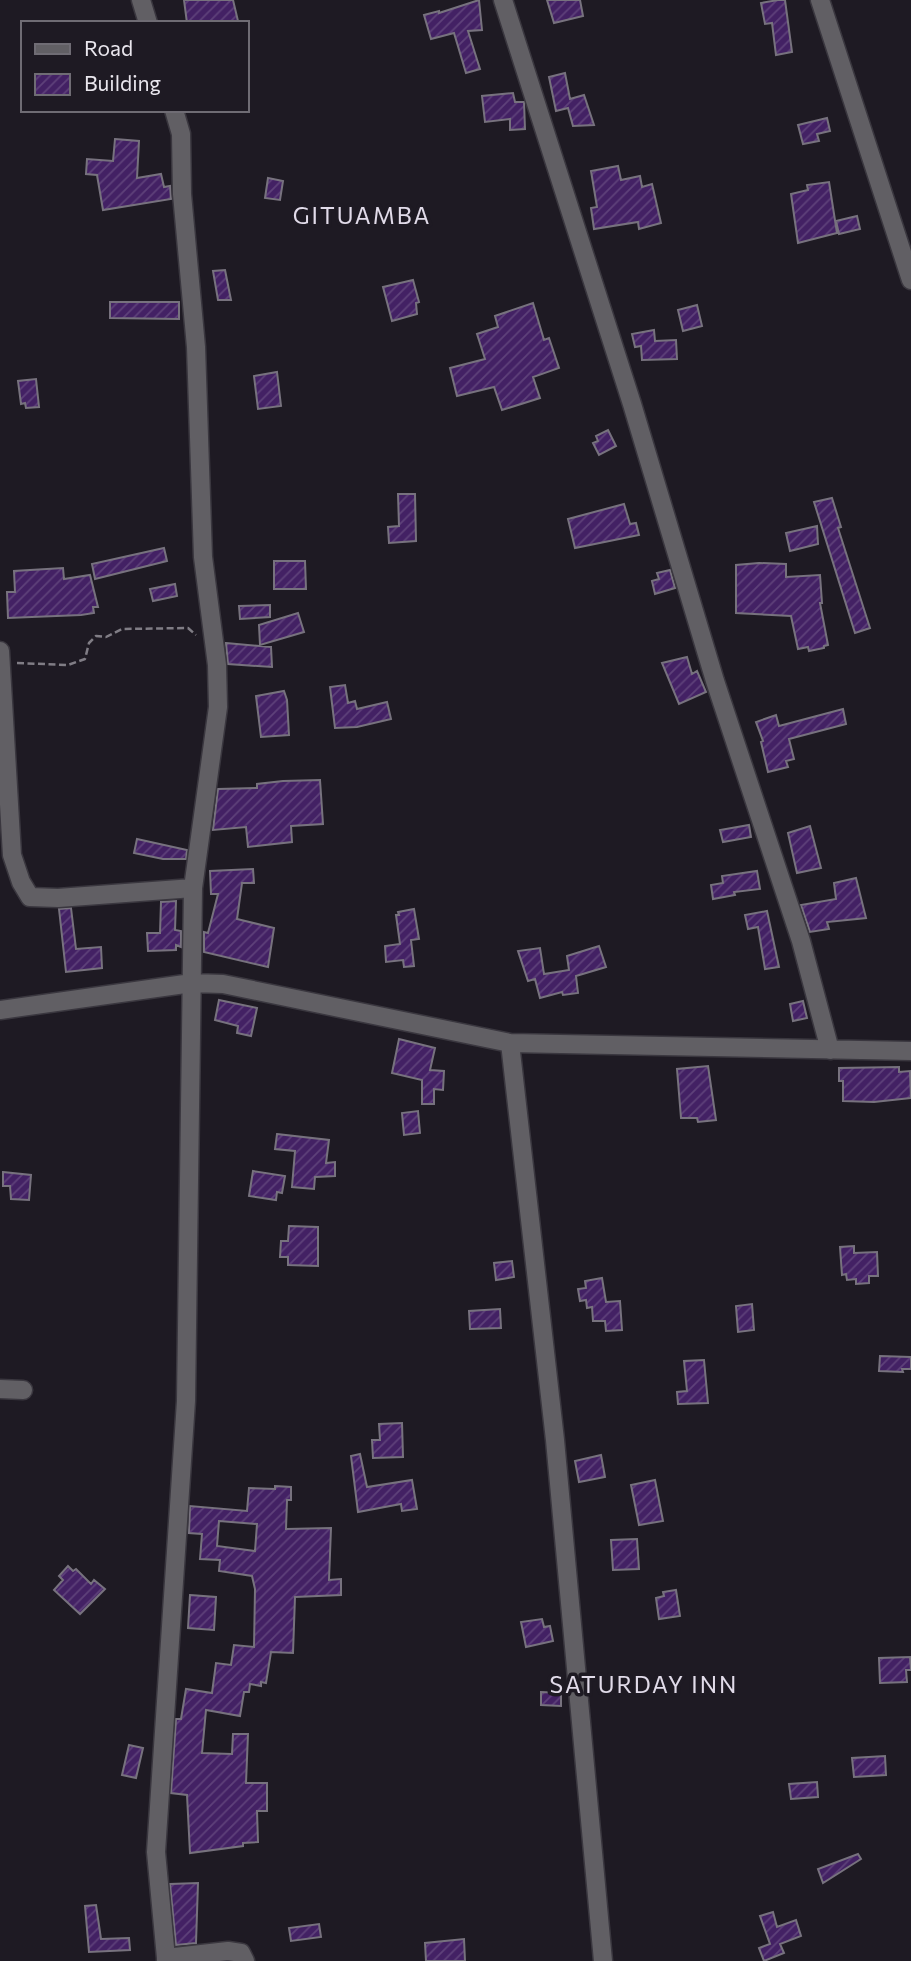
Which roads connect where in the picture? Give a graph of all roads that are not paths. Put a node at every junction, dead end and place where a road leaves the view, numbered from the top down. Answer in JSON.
{"nodes":[{"id":1,"x":141,"y":0,"type":"edge"},
{"id":2,"x":503,"y":0,"type":"edge"},
{"id":3,"x":820,"y":0,"type":"edge"},
{"id":4,"x":147,"y":21,"type":"edge"},
{"id":5,"x":175,"y":112,"type":"edge"},
{"id":6,"x":911,"y":280,"type":"edge"},
{"id":7,"x":0,"y":651,"type":"edge"},
{"id":8,"x":1,"y":658,"type":"edge"},
{"id":9,"x":193,"y":888,"type":"junction"},
{"id":10,"x":192,"y":984,"type":"junction"},
{"id":11,"x":0,"y":1010,"type":"edge"},
{"id":12,"x":510,"y":1043,"type":"junction"},
{"id":13,"x":830,"y":1050,"type":"junction"},
{"id":14,"x":911,"y":1051,"type":"edge"},
{"id":15,"x":0,"y":1389,"type":"edge"},
{"id":16,"x":23,"y":1390,"type":"dead end"},
{"id":17,"x":166,"y":1960,"type":"edge"},
{"id":18,"x":244,"y":1961,"type":"edge"},
{"id":19,"x":603,"y":1961,"type":"edge"}],
"edges":[{"from":1,"to":4,"type":"street"},
{"from":2,"to":13,"type":"street"},
{"from":3,"to":6,"type":"street"},
{"from":5,"to":9,"type":"street"},
{"from":7,"to":8,"type":"street"},
{"from":8,"to":9,"type":"street"},
{"from":9,"to":10,"type":"street"},
{"from":10,"to":11,"type":"street"},
{"from":10,"to":12,"type":"street"},
{"from":10,"to":17,"type":"street"},
{"from":12,"to":13,"type":"street"},
{"from":12,"to":19,"type":"street"},
{"from":13,"to":14,"type":"street"},
{"from":15,"to":16,"type":"street"},
{"from":17,"to":18,"type":"street"}]}
